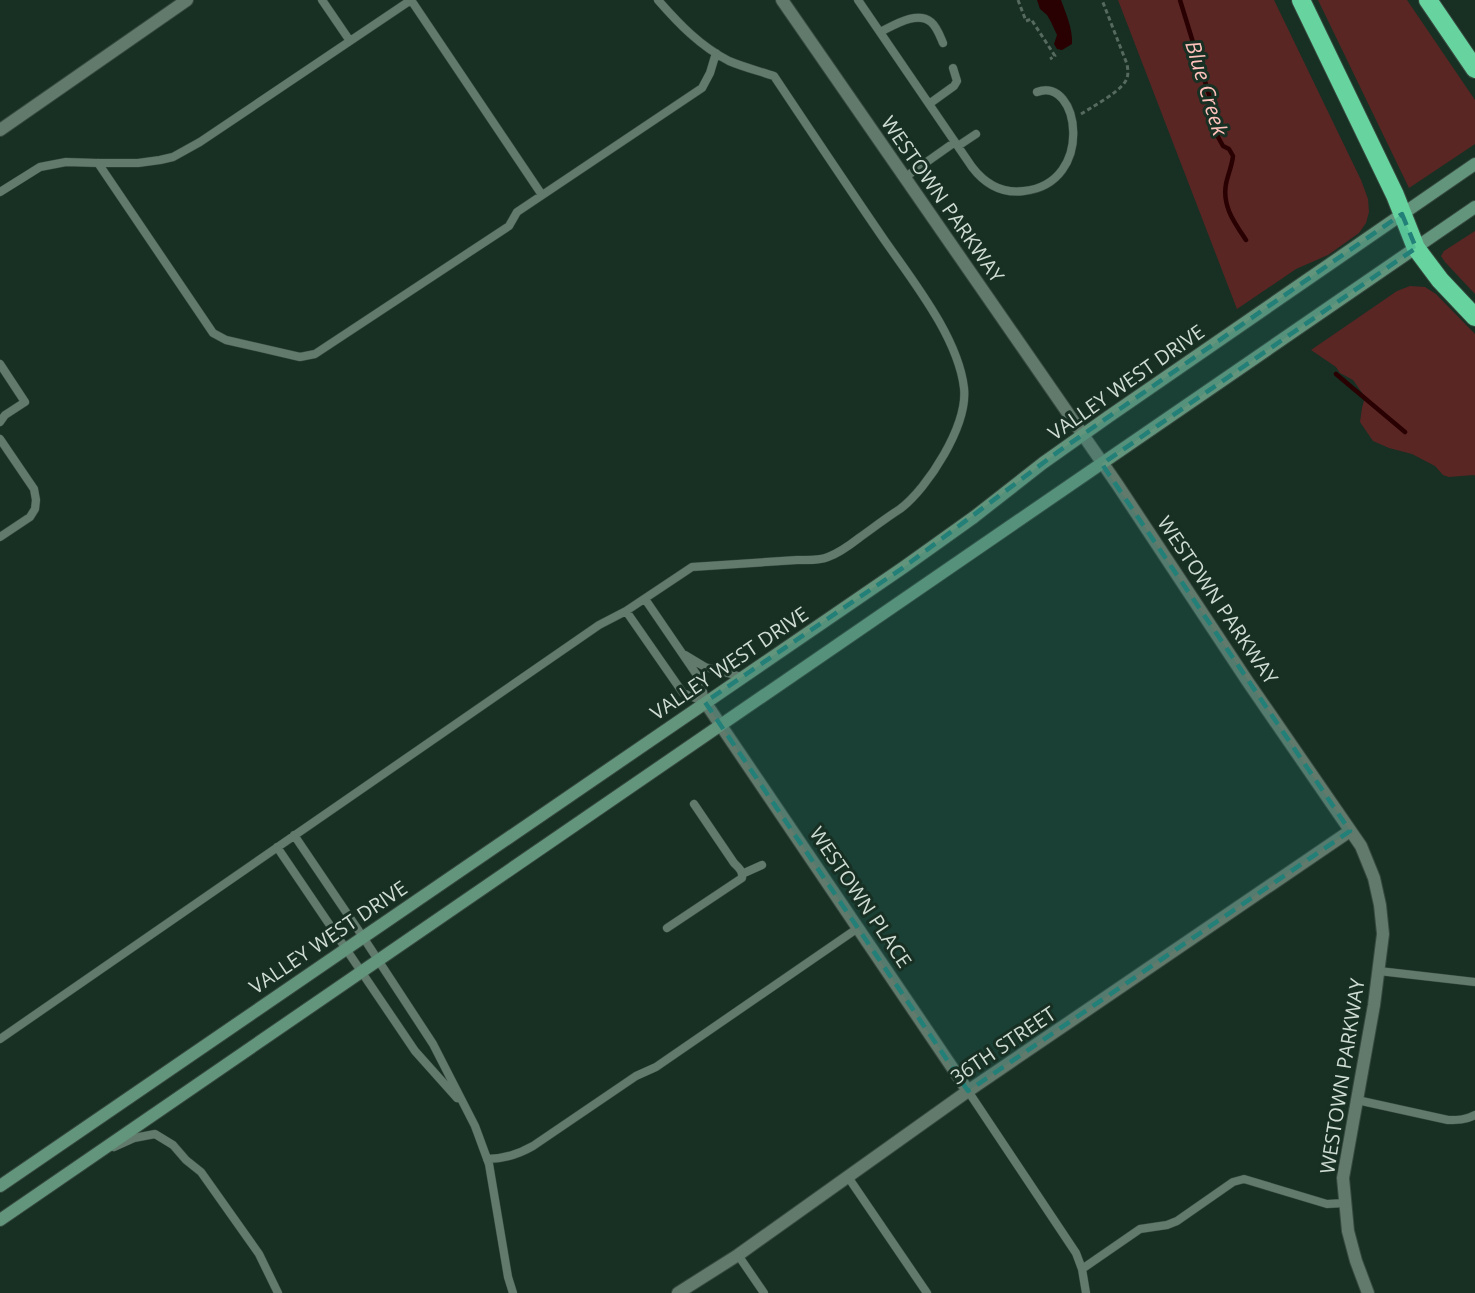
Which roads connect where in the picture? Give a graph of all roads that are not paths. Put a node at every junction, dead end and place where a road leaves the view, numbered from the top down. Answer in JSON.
{"nodes":[{"id":1,"x":187,"y":0,"type":"edge"},
{"id":2,"x":322,"y":0,"type":"edge"},
{"id":3,"x":658,"y":0,"type":"edge"},
{"id":4,"x":782,"y":0,"type":"edge"},
{"id":5,"x":858,"y":0,"type":"edge"},
{"id":6,"x":1301,"y":0,"type":"edge"},
{"id":7,"x":1428,"y":0,"type":"edge"},
{"id":8,"x":880,"y":32,"type":"junction"},
{"id":9,"x":350,"y":41,"type":"junction"},
{"id":10,"x":944,"y":43,"type":"dead end"},
{"id":11,"x":716,"y":53,"type":"junction"},
{"id":12,"x":953,"y":69,"type":"dead end"},
{"id":13,"x":1475,"y":69,"type":"edge"},
{"id":14,"x":1037,"y":92,"type":"dead end"},
{"id":15,"x":929,"y":104,"type":"junction"},
{"id":16,"x":0,"y":130,"type":"edge"},
{"id":17,"x":976,"y":134,"type":"dead end"},
{"id":18,"x":956,"y":144,"type":"junction"},
{"id":19,"x":98,"y":164,"type":"junction"},
{"id":20,"x":1475,"y":164,"type":"edge"},
{"id":21,"x":904,"y":178,"type":"junction"},
{"id":22,"x":0,"y":192,"type":"edge"},
{"id":23,"x":542,"y":195,"type":"junction"},
{"id":24,"x":1475,"y":207,"type":"edge"},
{"id":25,"x":1402,"y":214,"type":"junction"},
{"id":26,"x":1416,"y":248,"type":"junction"},
{"id":27,"x":1475,"y":317,"type":"edge"},
{"id":28,"x":0,"y":364,"type":"edge"},
{"id":29,"x":0,"y":422,"type":"edge"},
{"id":30,"x":1083,"y":435,"type":"junction"},
{"id":31,"x":0,"y":439,"type":"edge"},
{"id":32,"x":1102,"y":464,"type":"junction"},
{"id":33,"x":0,"y":537,"type":"edge"},
{"id":34,"x":645,"y":599,"type":"junction"},
{"id":35,"x":626,"y":611,"type":"junction"},
{"id":36,"x":682,"y":653,"type":"junction"},
{"id":37,"x":742,"y":677,"type":"junction"},
{"id":38,"x":705,"y":702,"type":"junction"},
{"id":39,"x":721,"y":725,"type":"junction"},
{"id":40,"x":694,"y":804,"type":"dead end"},
{"id":41,"x":1350,"y":831,"type":"junction"},
{"id":42,"x":294,"y":835,"type":"junction"},
{"id":43,"x":277,"y":848,"type":"junction"},
{"id":44,"x":762,"y":865,"type":"dead end"},
{"id":45,"x":742,"y":874,"type":"junction"},
{"id":46,"x":667,"y":928,"type":"dead end"},
{"id":47,"x":858,"y":928,"type":"junction"},
{"id":48,"x":363,"y":937,"type":"junction"},
{"id":49,"x":346,"y":949,"type":"junction"},
{"id":50,"x":379,"y":960,"type":"junction"},
{"id":51,"x":1379,"y":971,"type":"junction"},
{"id":52,"x":362,"y":972,"type":"junction"},
{"id":53,"x":1475,"y":982,"type":"edge"},
{"id":54,"x":0,"y":1039,"type":"edge"},
{"id":55,"x":968,"y":1092,"type":"junction"},
{"id":56,"x":1357,"y":1100,"type":"junction"},
{"id":57,"x":466,"y":1108,"type":"junction"},
{"id":58,"x":1475,"y":1115,"type":"edge"},
{"id":59,"x":95,"y":1155,"type":"junction"},
{"id":60,"x":488,"y":1159,"type":"junction"},
{"id":61,"x":848,"y":1177,"type":"junction"},
{"id":62,"x":0,"y":1186,"type":"edge"},
{"id":63,"x":1345,"y":1203,"type":"junction"},
{"id":64,"x":0,"y":1220,"type":"edge"},
{"id":65,"x":738,"y":1254,"type":"junction"},
{"id":66,"x":1082,"y":1269,"type":"junction"},
{"id":67,"x":278,"y":1293,"type":"edge"},
{"id":68,"x":513,"y":1293,"type":"edge"},
{"id":69,"x":678,"y":1293,"type":"edge"},
{"id":70,"x":764,"y":1293,"type":"edge"},
{"id":71,"x":927,"y":1293,"type":"edge"},
{"id":72,"x":1086,"y":1293,"type":"edge"},
{"id":73,"x":1368,"y":1293,"type":"edge"}],
"edges":[{"from":1,"to":16,"type":"street"},
{"from":2,"to":9,"type":"lane"},
{"from":3,"to":11,"type":"lane"},
{"from":4,"to":21,"type":"street","name":"WESTOWN PARKWAY"},
{"from":5,"to":8,"type":"lane"},
{"from":6,"to":25,"type":"highway"},
{"from":7,"to":13,"type":"highway"},
{"from":8,"to":10,"type":"lane"},
{"from":8,"to":15,"type":"lane"},
{"from":9,"to":19,"type":"lane"},
{"from":9,"to":23,"type":"lane"},
{"from":11,"to":23,"type":"lane"},
{"from":11,"to":34,"type":"lane"},
{"from":12,"to":15,"type":"lane"},
{"from":14,"to":18,"type":"lane"},
{"from":15,"to":18,"type":"lane"},
{"from":17,"to":18,"type":"lane"},
{"from":18,"to":21,"type":"lane"},
{"from":19,"to":22,"type":"lane"},
{"from":19,"to":23,"type":"lane"},
{"from":20,"to":25,"type":"main road","name":"VALLEY WEST DRIVE"},
{"from":21,"to":30,"type":"street","name":"WESTOWN PARKWAY"},
{"from":24,"to":26,"type":"main road"},
{"from":25,"to":26,"type":"highway"},
{"from":25,"to":30,"type":"main road","name":"VALLEY WEST DRIVE"},
{"from":26,"to":27,"type":"highway"},
{"from":26,"to":32,"type":"main road"},
{"from":28,"to":29,"type":"lane"},
{"from":30,"to":32,"type":"street","name":"WESTOWN PARKWAY"},
{"from":30,"to":37,"type":"main road","name":"VALLEY WEST DRIVE"},
{"from":31,"to":33,"type":"lane"},
{"from":32,"to":39,"type":"main road"},
{"from":32,"to":41,"type":"street","name":"WESTOWN PARKWAY"},
{"from":34,"to":35,"type":"lane"},
{"from":34,"to":36,"type":"lane"},
{"from":35,"to":38,"type":"lane"},
{"from":35,"to":42,"type":"lane"},
{"from":36,"to":37,"type":"lane"},
{"from":36,"to":38,"type":"lane"},
{"from":37,"to":38,"type":"main road","name":"VALLEY WEST DRIVE"},
{"from":38,"to":39,"type":"street","name":"WESTOWN PLACE"},
{"from":38,"to":48,"type":"main road","name":"VALLEY WEST DRIVE"},
{"from":39,"to":47,"type":"street","name":"WESTOWN PLACE"},
{"from":39,"to":50,"type":"main road"},
{"from":40,"to":45,"type":"lane"},
{"from":41,"to":51,"type":"street","name":"WESTOWN PARKWAY"},
{"from":41,"to":55,"type":"street","name":"36TH STREET"},
{"from":42,"to":43,"type":"lane"},
{"from":42,"to":48,"type":"lane"},
{"from":43,"to":49,"type":"lane"},
{"from":43,"to":54,"type":"lane"},
{"from":44,"to":45,"type":"lane"},
{"from":45,"to":46,"type":"lane"},
{"from":47,"to":55,"type":"street","name":"WESTOWN PLACE"},
{"from":47,"to":60,"type":"lane"},
{"from":48,"to":49,"type":"main road","name":"VALLEY WEST DRIVE"},
{"from":48,"to":50,"type":"lane"},
{"from":49,"to":52,"type":"lane"},
{"from":49,"to":62,"type":"main road","name":"VALLEY WEST DRIVE"},
{"from":50,"to":52,"type":"main road"},
{"from":50,"to":57,"type":"lane"},
{"from":51,"to":53,"type":"lane"},
{"from":51,"to":56,"type":"street","name":"WESTOWN PARKWAY"},
{"from":52,"to":57,"type":"lane"},
{"from":52,"to":59,"type":"main road"},
{"from":55,"to":61,"type":"street","name":"36TH STREET"},
{"from":55,"to":66,"type":"lane"},
{"from":56,"to":58,"type":"lane"},
{"from":56,"to":63,"type":"street","name":"WESTOWN PARKWAY"},
{"from":57,"to":60,"type":"lane"},
{"from":59,"to":64,"type":"main road"},
{"from":59,"to":67,"type":"lane"},
{"from":60,"to":68,"type":"lane"},
{"from":61,"to":65,"type":"street","name":"36TH STREET"},
{"from":61,"to":71,"type":"lane"},
{"from":63,"to":66,"type":"lane"},
{"from":63,"to":73,"type":"street","name":"WESTOWN PARKWAY"},
{"from":65,"to":69,"type":"street","name":"36TH STREET"},
{"from":65,"to":70,"type":"lane"},
{"from":66,"to":72,"type":"lane"}]}
